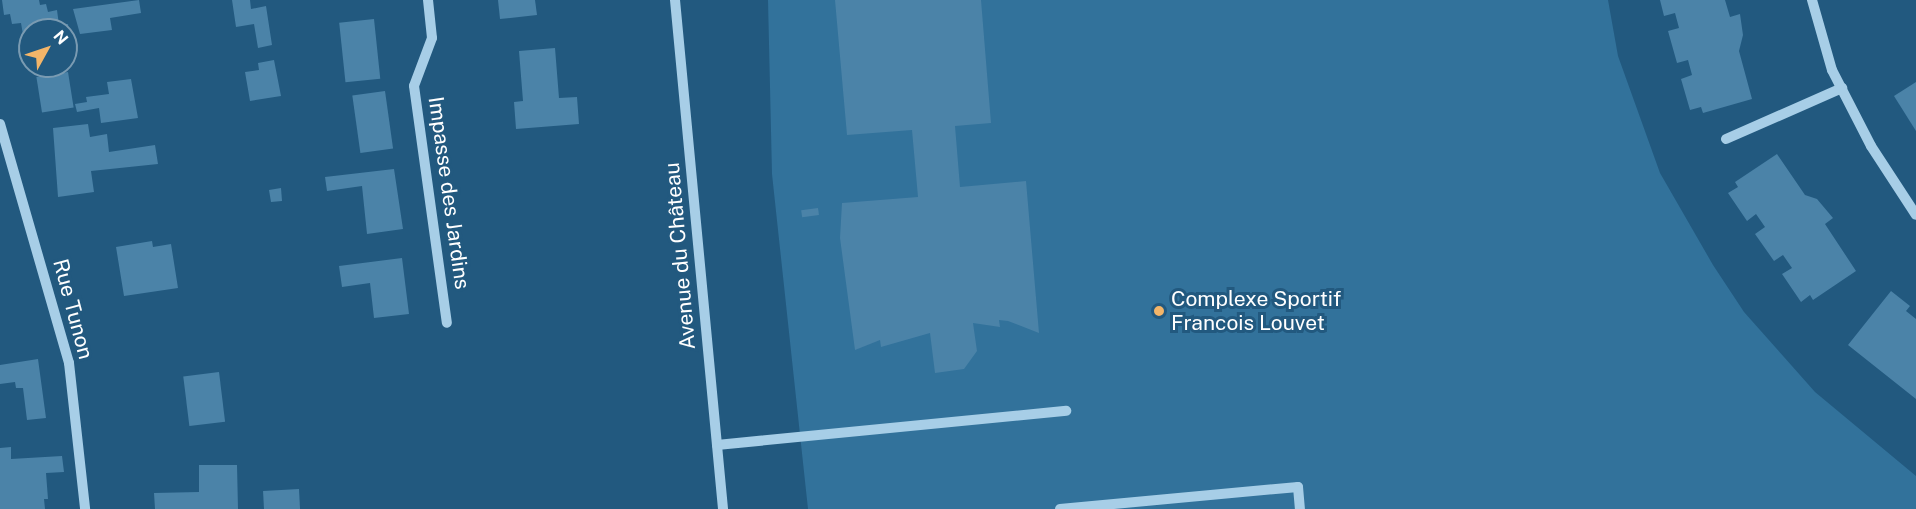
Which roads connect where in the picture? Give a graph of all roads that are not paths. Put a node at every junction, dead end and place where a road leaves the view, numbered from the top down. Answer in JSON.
{"nodes":[{"id":1,"x":428,"y":0,"type":"edge"},
{"id":2,"x":675,"y":0,"type":"edge"},
{"id":3,"x":1812,"y":0,"type":"edge"},
{"id":4,"x":1842,"y":88,"type":"junction"},
{"id":5,"x":0,"y":124,"type":"edge"},
{"id":6,"x":1726,"y":139,"type":"dead end"},
{"id":7,"x":1916,"y":215,"type":"edge"},
{"id":8,"x":447,"y":323,"type":"dead end"},
{"id":9,"x":1066,"y":411,"type":"dead end"},
{"id":10,"x":717,"y":445,"type":"junction"},
{"id":11,"x":85,"y":509,"type":"edge"},
{"id":12,"x":723,"y":509,"type":"edge"},
{"id":13,"x":1060,"y":509,"type":"edge"},
{"id":14,"x":1300,"y":509,"type":"edge"}],
"edges":[{"from":1,"to":8,"type":"street","name":"Impasse des Jardins"},
{"from":2,"to":10,"type":"street","name":"Avenue du Château"},
{"from":3,"to":4,"type":"street"},
{"from":4,"to":6,"type":"street"},
{"from":4,"to":7,"type":"street"},
{"from":5,"to":11,"type":"street","name":"Rue Tunon"},
{"from":9,"to":10,"type":"street"},
{"from":10,"to":12,"type":"street","name":"Avenue du Château"},
{"from":13,"to":14,"type":"street"}]}
